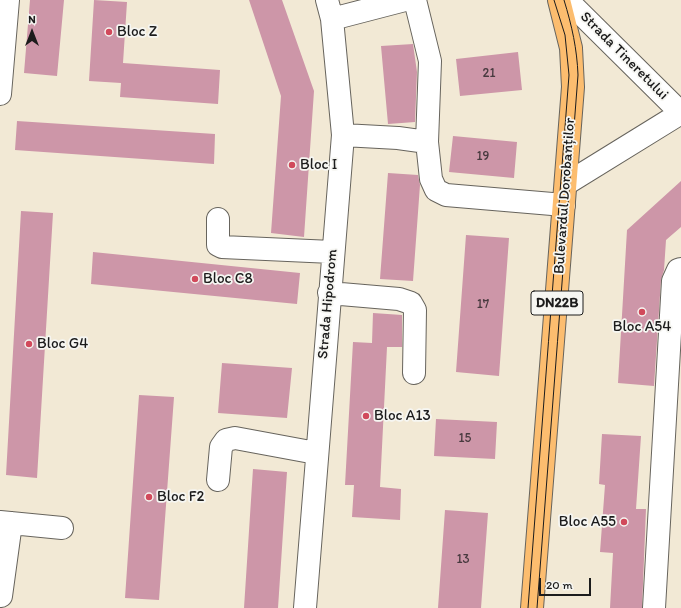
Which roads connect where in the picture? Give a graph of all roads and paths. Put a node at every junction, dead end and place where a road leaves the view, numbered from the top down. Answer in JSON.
{"nodes":[{"id":1,"x":8,"y":0,"type":"edge"},
{"id":2,"x":405,"y":0,"type":"edge"},
{"id":3,"x":415,"y":0,"type":"edge"},
{"id":4,"x":559,"y":0,"type":"edge"},
{"id":5,"x":567,"y":0,"type":"edge"},
{"id":6,"x":330,"y":10,"type":"edge"},
{"id":7,"x":0,"y":94,"type":"edge"},
{"id":8,"x":681,"y":113,"type":"edge"},
{"id":9,"x":343,"y":135,"type":"junction"},
{"id":10,"x":427,"y":142,"type":"junction"},
{"id":11,"x":565,"y":194,"type":"junction"},
{"id":12,"x":218,"y":219,"type":"dead end"},
{"id":13,"x":332,"y":252,"type":"junction"},
{"id":14,"x":681,"y":269,"type":"edge"},
{"id":15,"x":329,"y":293,"type":"junction"},
{"id":16,"x":414,"y":373,"type":"dead end"},
{"id":17,"x":316,"y":453,"type":"junction"},
{"id":18,"x":218,"y":480,"type":"dead end"},
{"id":19,"x":5,"y":523,"type":"edge"},
{"id":20,"x":62,"y":528,"type":"dead end"},
{"id":21,"x":1,"y":596,"type":"dead end"},
{"id":22,"x":304,"y":608,"type":"edge"},
{"id":23,"x":532,"y":608,"type":"edge"},
{"id":24,"x":654,"y":608,"type":"edge"}],
"edges":[{"from":1,"to":7,"type":"street"},
{"from":2,"to":6,"type":"street"},
{"from":3,"to":10,"type":"street"},
{"from":4,"to":11,"type":"main road","name":"Bulevardul Dorobanților","number":"DN22B"},
{"from":5,"to":8,"type":"street","name":"Strada Tineretului"},
{"from":6,"to":9,"type":"street","name":"Strada Hipodrom"},
{"from":8,"to":11,"type":"street"},
{"from":9,"to":10,"type":"street"},
{"from":9,"to":13,"type":"street","name":"Strada Hipodrom"},
{"from":10,"to":11,"type":"street"},
{"from":11,"to":23,"type":"main road","name":"Bulevardul Dorobanților","number":"DN22B"},
{"from":12,"to":13,"type":"street"},
{"from":13,"to":15,"type":"street","name":"Strada Hipodrom"},
{"from":14,"to":24,"type":"street"},
{"from":15,"to":16,"type":"street"},
{"from":15,"to":17,"type":"street","name":"Strada Hipodrom"},
{"from":17,"to":18,"type":"street"},
{"from":17,"to":22,"type":"street","name":"Strada Hipodrom"},
{"from":19,"to":20,"type":"street"},
{"from":19,"to":21,"type":"street"}]}
